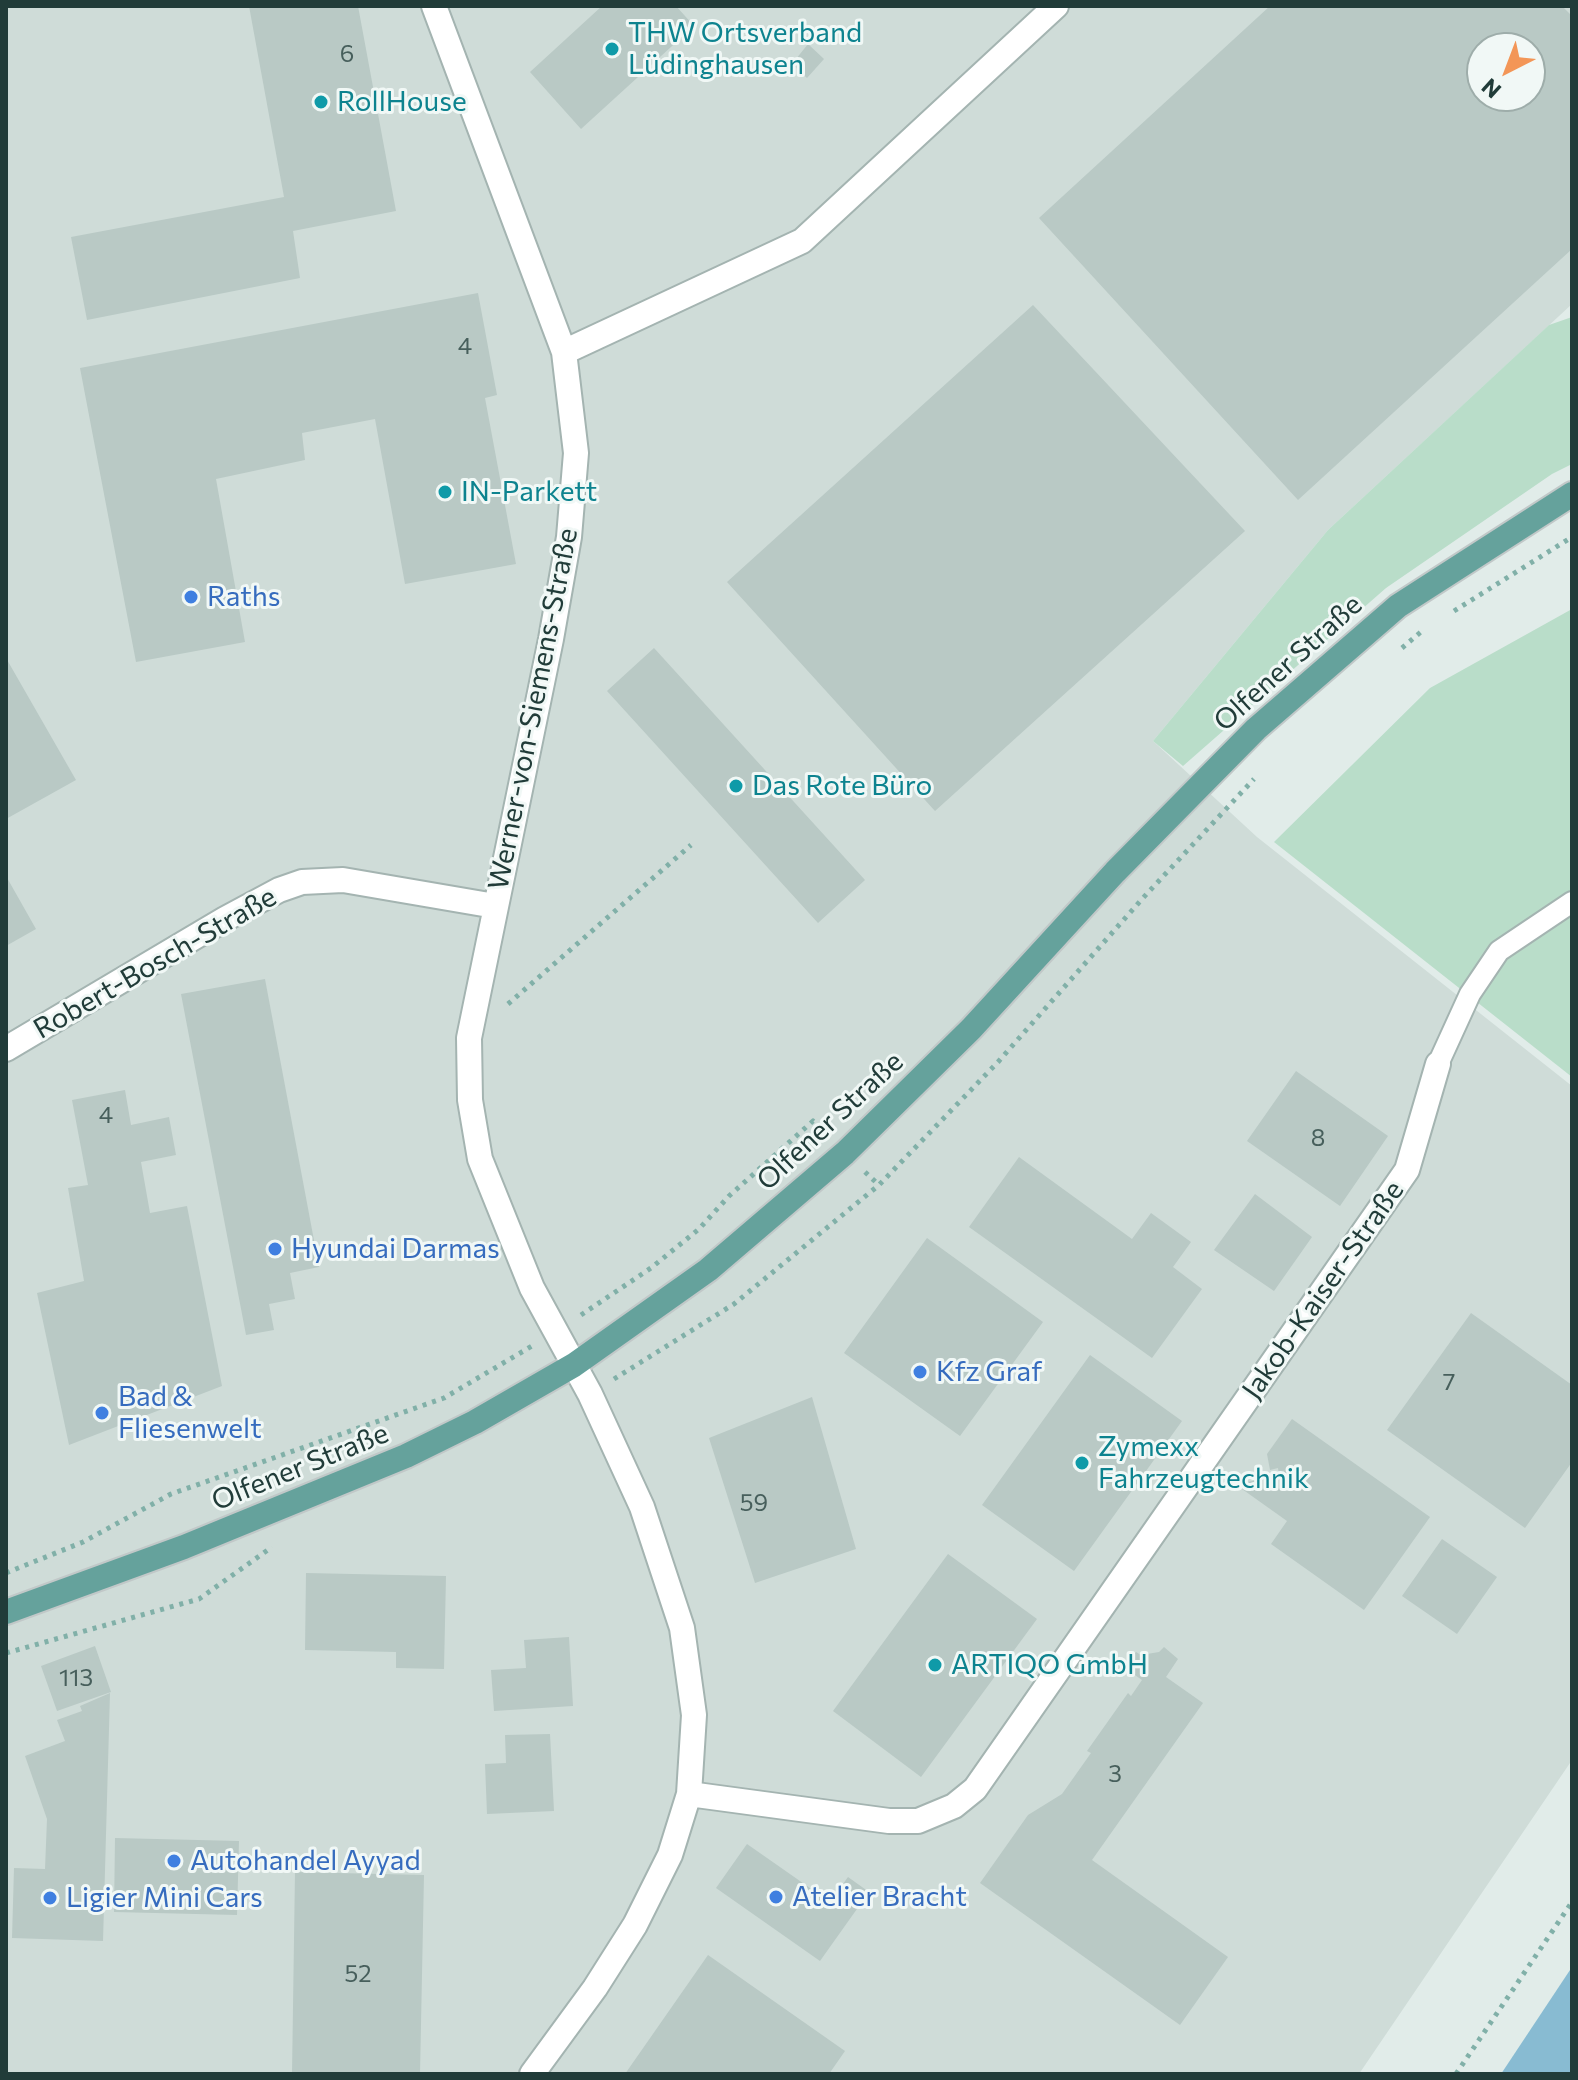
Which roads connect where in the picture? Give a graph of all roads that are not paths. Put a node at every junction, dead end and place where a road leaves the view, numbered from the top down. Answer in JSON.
{"nodes":[{"id":1,"x":434,"y":6,"type":"edge"},
{"id":2,"x":1056,"y":6,"type":"edge"},
{"id":3,"x":564,"y":352,"type":"junction"},
{"id":4,"x":1572,"y":494,"type":"edge"},
{"id":5,"x":1572,"y":902,"type":"edge"},
{"id":6,"x":495,"y":906,"type":"junction"},
{"id":7,"x":6,"y":1049,"type":"edge"},
{"id":8,"x":1438,"y":1064,"type":"joint"},
{"id":9,"x":574,"y":1365,"type":"junction"},
{"id":10,"x":6,"y":1612,"type":"edge"},
{"id":11,"x":689,"y":1794,"type":"junction"},
{"id":12,"x":532,"y":2074,"type":"edge"}],
"edges":[{"from":1,"to":3,"type":"street","name":"Werner-von-Siemens-Straße"},
{"from":2,"to":3,"type":"street"},
{"from":3,"to":6,"type":"street","name":"Werner-von-Siemens-Straße"},
{"from":4,"to":9,"type":"main road","name":"Olfener Straße"},
{"from":5,"to":8,"type":"lane","name":"Jakob-Kaiser-Straße"},
{"from":6,"to":7,"type":"street","name":"Robert-Bosch-Straße"},
{"from":6,"to":9,"type":"street","name":"Werner-von-Siemens-Straße"},
{"from":8,"to":11,"type":"street","name":"Jakob-Kaiser-Straße"},
{"from":9,"to":10,"type":"main road","name":"Olfener Straße"},
{"from":9,"to":11,"type":"street","name":"Werner-von-Siemens-Straße"},
{"from":11,"to":12,"type":"street","name":"Werner-von-Siemens-Straße"}]}
